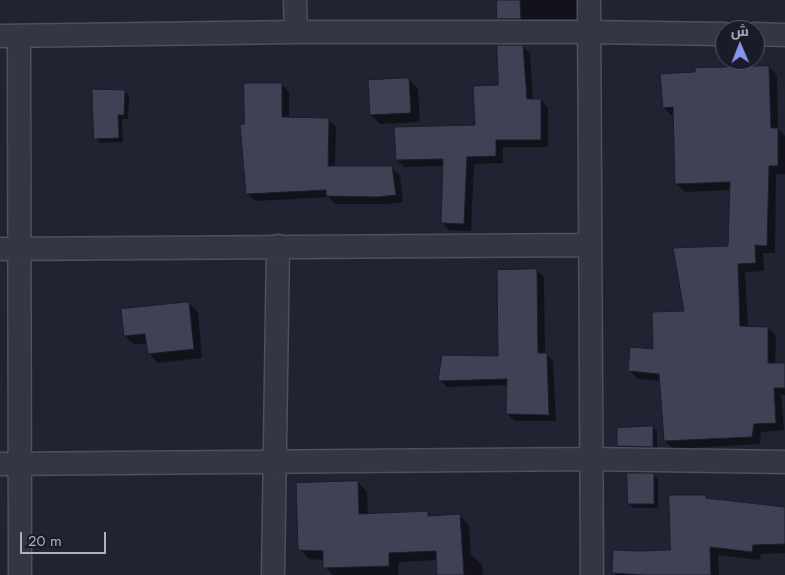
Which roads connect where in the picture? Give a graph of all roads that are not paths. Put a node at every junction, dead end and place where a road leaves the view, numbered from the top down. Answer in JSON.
{"nodes":[{"id":1,"x":295,"y":0,"type":"edge"},
{"id":2,"x":589,"y":0,"type":"edge"},
{"id":3,"x":296,"y":32,"type":"junction"},
{"id":4,"x":589,"y":32,"type":"junction"},
{"id":5,"x":715,"y":34,"type":"edge"},
{"id":6,"x":765,"y":34,"type":"edge"},
{"id":7,"x":785,"y":35,"type":"edge"},
{"id":8,"x":10,"y":36,"type":"edge"},
{"id":9,"x":590,"y":245,"type":"junction"},
{"id":10,"x":278,"y":246,"type":"junction"},
{"id":11,"x":10,"y":249,"type":"edge"},
{"id":12,"x":591,"y":459,"type":"junction"},
{"id":13,"x":274,"y":460,"type":"junction"},
{"id":14,"x":785,"y":462,"type":"edge"},
{"id":15,"x":10,"y":464,"type":"edge"},
{"id":16,"x":20,"y":575,"type":"edge"},
{"id":17,"x":273,"y":575,"type":"edge"},
{"id":18,"x":592,"y":575,"type":"edge"}],
"edges":[{"from":1,"to":3,"type":"street"},
{"from":2,"to":4,"type":"street"},
{"from":3,"to":4,"type":"street"},
{"from":3,"to":8,"type":"street"},
{"from":4,"to":5,"type":"street"},
{"from":4,"to":9,"type":"street"},
{"from":6,"to":7,"type":"street"},
{"from":8,"to":11,"type":"street"},
{"from":9,"to":10,"type":"street"},
{"from":9,"to":12,"type":"street"},
{"from":10,"to":11,"type":"street"},
{"from":10,"to":13,"type":"street"},
{"from":11,"to":15,"type":"street"},
{"from":12,"to":13,"type":"street"},
{"from":12,"to":14,"type":"street"},
{"from":12,"to":18,"type":"street"},
{"from":13,"to":15,"type":"street"},
{"from":13,"to":17,"type":"street"},
{"from":15,"to":16,"type":"street"}]}
